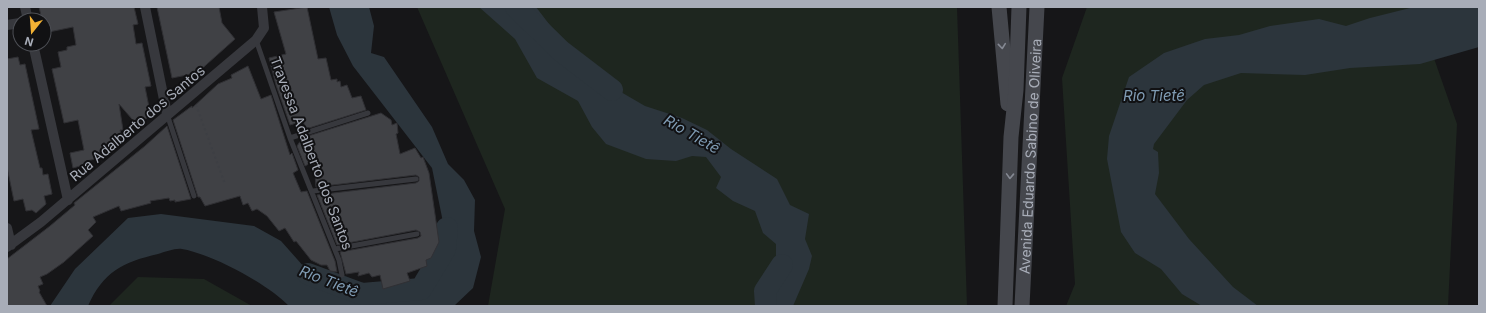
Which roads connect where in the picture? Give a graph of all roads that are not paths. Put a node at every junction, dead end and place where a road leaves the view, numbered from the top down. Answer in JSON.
{"nodes":[{"id":1,"x":145,"y":7,"type":"edge"},
{"id":2,"x":262,"y":7,"type":"edge"},
{"id":3,"x":998,"y":7,"type":"edge"},
{"id":4,"x":1019,"y":7,"type":"edge"},
{"id":5,"x":1037,"y":7,"type":"edge"},
{"id":6,"x":256,"y":40,"type":"junction"},
{"id":7,"x":35,"y":52,"type":"edge"},
{"id":8,"x":368,"y":113,"type":"dead end"},
{"id":9,"x":167,"y":114,"type":"junction"},
{"id":10,"x":1011,"y":137,"type":"junction"},
{"id":11,"x":290,"y":138,"type":"junction"},
{"id":12,"x":416,"y":179,"type":"dead end"},
{"id":13,"x":313,"y":191,"type":"junction"},
{"id":14,"x":194,"y":196,"type":"dead end"},
{"id":15,"x":68,"y":200,"type":"junction"},
{"id":16,"x":7,"y":228,"type":"edge"},
{"id":17,"x":417,"y":234,"type":"dead end"},
{"id":18,"x":9,"y":246,"type":"edge"},
{"id":19,"x":335,"y":249,"type":"junction"},
{"id":20,"x":342,"y":275,"type":"dead end"},
{"id":21,"x":1005,"y":306,"type":"edge"},
{"id":22,"x":1022,"y":306,"type":"edge"}],
"edges":[{"from":1,"to":9,"type":"street"},
{"from":2,"to":6,"type":"street","name":"Rua Adalberto dos Santos"},
{"from":3,"to":10,"type":"main road","one_way":true},
{"from":4,"to":10,"type":"main road"},
{"from":5,"to":22,"type":"main road","name":"Avenida Eduardo Sabino de Oliveira"},
{"from":6,"to":9,"type":"street","name":"Rua Adalberto dos Santos"},
{"from":6,"to":11,"type":"lane","name":"Travessa Adalberto dos Santos"},
{"from":7,"to":15,"type":"street"},
{"from":8,"to":11,"type":"lane"},
{"from":9,"to":14,"type":"lane"},
{"from":9,"to":15,"type":"street","name":"Rua Adalberto dos Santos"},
{"from":10,"to":21,"type":"main road","name":"Avenida Eduardo Sabino de Oliveira","one_way":true},
{"from":11,"to":13,"type":"lane","name":"Travessa Adalberto dos Santos"},
{"from":12,"to":13,"type":"lane"},
{"from":13,"to":19,"type":"lane","name":"Travessa Adalberto dos Santos"},
{"from":15,"to":18,"type":"street","name":"Rua Adalberto dos Santos"},
{"from":16,"to":18,"type":"street"},
{"from":17,"to":19,"type":"lane"},
{"from":19,"to":20,"type":"lane","name":"Travessa Adalberto dos Santos"}]}
